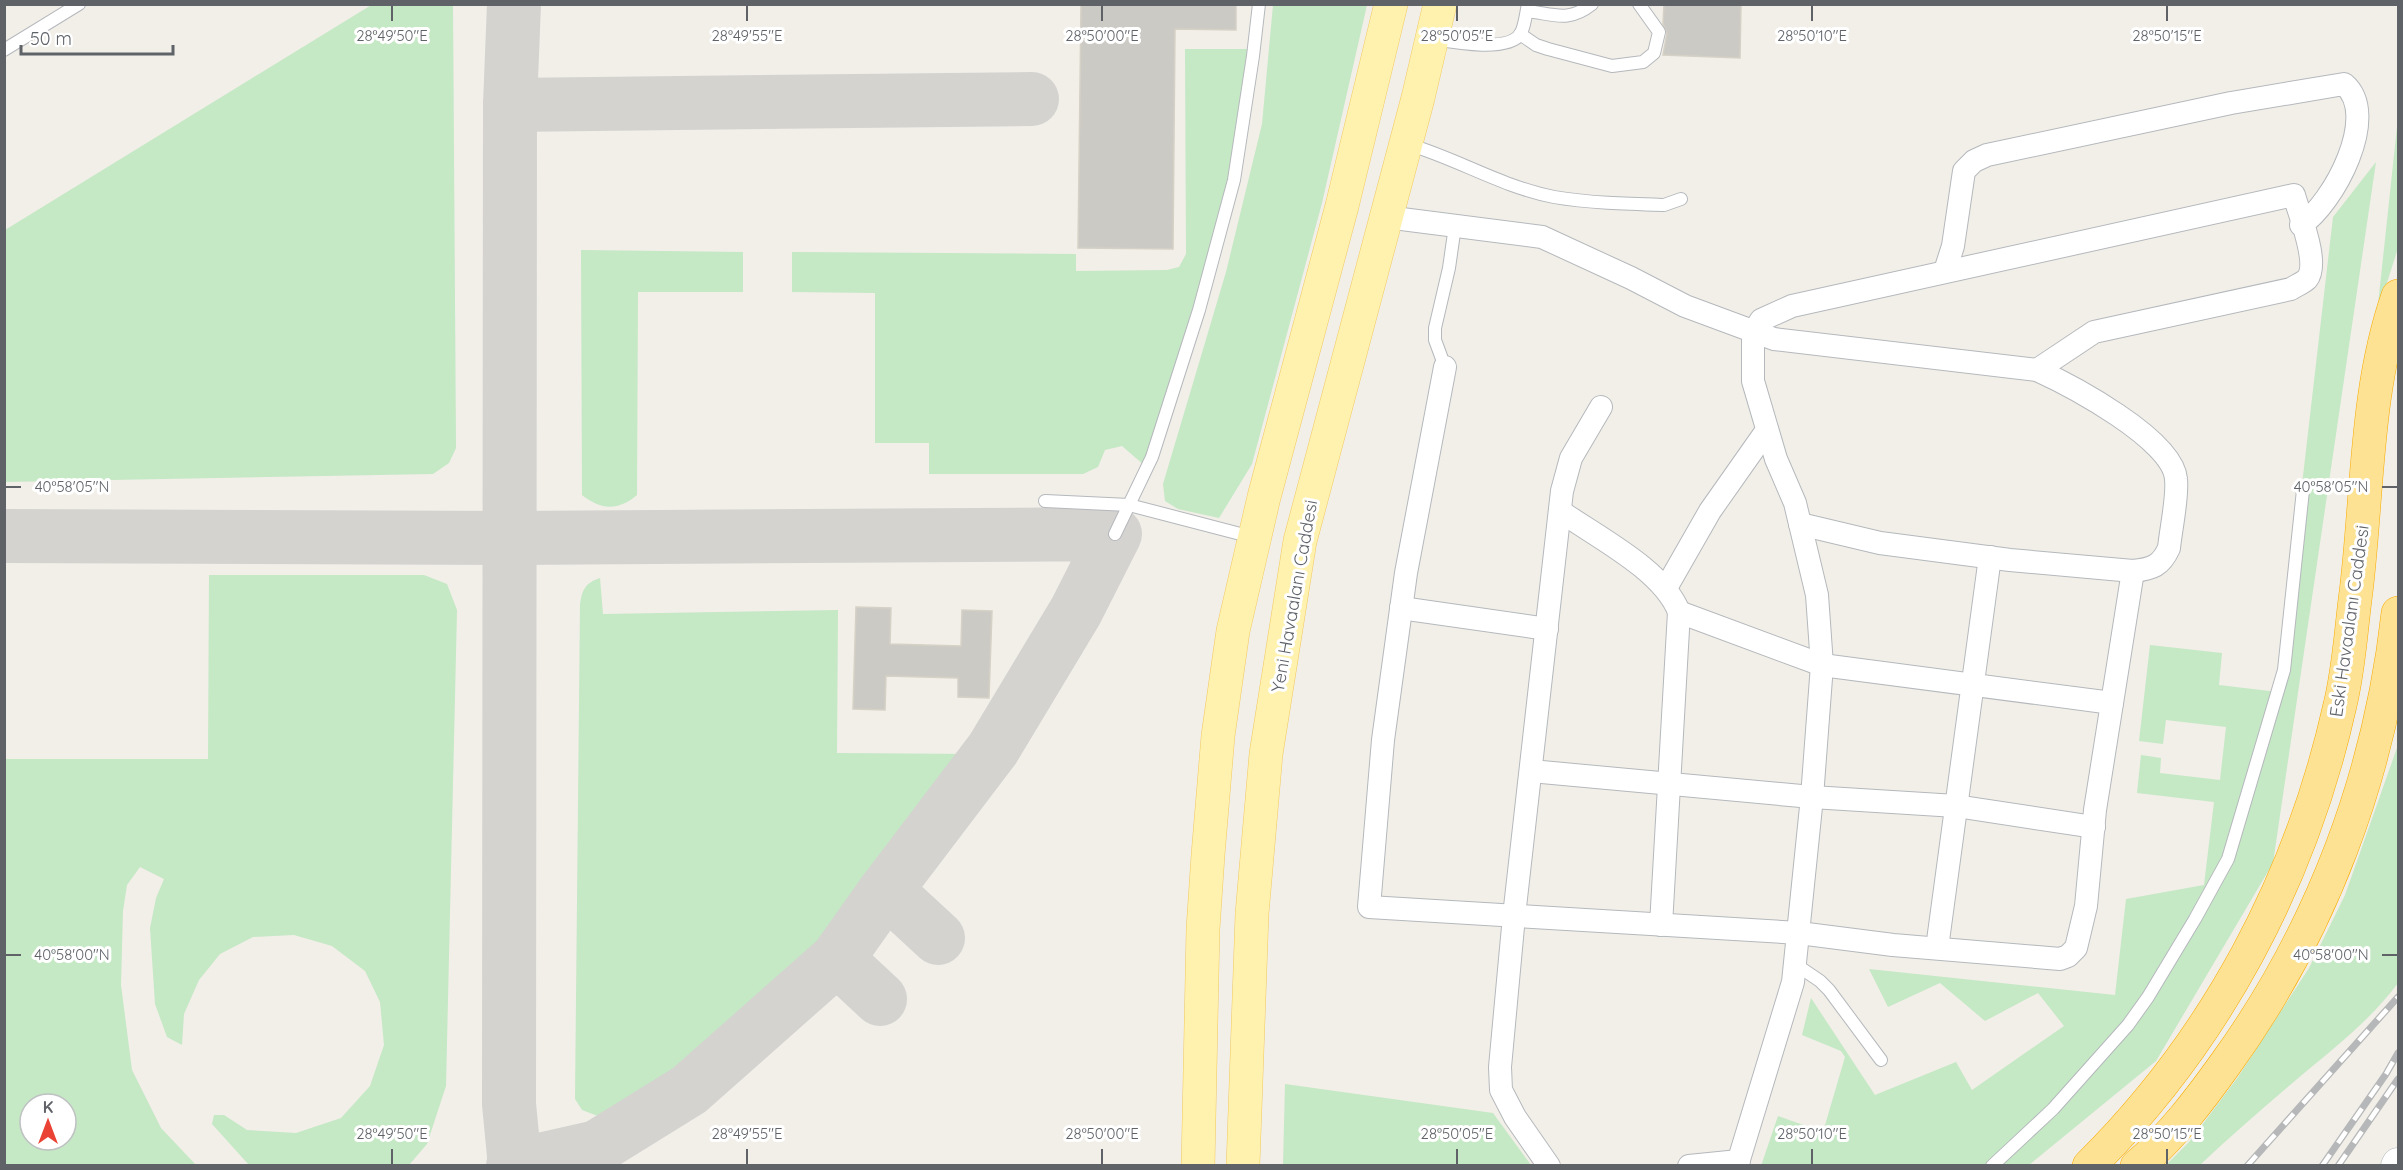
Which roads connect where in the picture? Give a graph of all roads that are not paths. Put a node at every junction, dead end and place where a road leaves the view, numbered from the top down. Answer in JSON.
{"nodes":[{"id":1,"x":1259,"y":4,"type":"edge"},
{"id":2,"x":1391,"y":4,"type":"edge"},
{"id":3,"x":1592,"y":4,"type":"edge"},
{"id":4,"x":1639,"y":4,"type":"edge"},
{"id":5,"x":71,"y":6,"type":"edge"},
{"id":6,"x":1528,"y":8,"type":"edge"},
{"id":7,"x":1435,"y":14,"type":"edge"},
{"id":8,"x":1520,"y":34,"type":"junction"},
{"id":9,"x":4,"y":50,"type":"edge"},
{"id":10,"x":1406,"y":144,"type":"junction"},
{"id":11,"x":1681,"y":199,"type":"dead end"},
{"id":12,"x":1342,"y":206,"type":"junction"},
{"id":13,"x":1386,"y":217,"type":"junction"},
{"id":14,"x":2301,"y":225,"type":"junction"},
{"id":15,"x":1455,"y":226,"type":"junction"},
{"id":16,"x":1945,"y":271,"type":"junction"},
{"id":17,"x":2398,"y":296,"type":"edge"},
{"id":18,"x":1753,"y":333,"type":"junction"},
{"id":19,"x":1445,"y":367,"type":"joint"},
{"id":20,"x":2037,"y":370,"type":"junction"},
{"id":21,"x":1600,"y":407,"type":"dead end"},
{"id":22,"x":1767,"y":430,"type":"junction"},
{"id":23,"x":2303,"y":490,"type":"dead end"},
{"id":24,"x":1045,"y":501,"type":"dead end"},
{"id":25,"x":1129,"y":505,"type":"junction"},
{"id":26,"x":1560,"y":511,"type":"junction"},
{"id":27,"x":1800,"y":524,"type":"junction"},
{"id":28,"x":1115,"y":534,"type":"dead end"},
{"id":29,"x":1255,"y":538,"type":"junction"},
{"id":30,"x":1990,"y":557,"type":"junction"},
{"id":31,"x":2133,"y":571,"type":"junction"},
{"id":32,"x":1666,"y":588,"type":"junction"},
{"id":33,"x":1401,"y":609,"type":"junction"},
{"id":34,"x":1679,"y":612,"type":"junction"},
{"id":35,"x":2398,"y":613,"type":"edge"},
{"id":36,"x":1547,"y":629,"type":"junction"},
{"id":37,"x":1822,"y":665,"type":"junction"},
{"id":38,"x":1973,"y":685,"type":"junction"},
{"id":39,"x":2112,"y":703,"type":"junction"},
{"id":40,"x":1531,"y":771,"type":"junction"},
{"id":41,"x":1668,"y":784,"type":"junction"},
{"id":42,"x":1812,"y":797,"type":"junction"},
{"id":43,"x":1956,"y":806,"type":"junction"},
{"id":44,"x":2094,"y":827,"type":"junction"},
{"id":45,"x":1514,"y":916,"type":"junction"},
{"id":46,"x":1661,"y":925,"type":"junction"},
{"id":47,"x":1799,"y":933,"type":"junction"},
{"id":48,"x":1937,"y":948,"type":"junction"},
{"id":49,"x":1795,"y":964,"type":"junction"},
{"id":50,"x":1881,"y":1060,"type":"dead end"},
{"id":51,"x":2097,"y":1157,"type":"edge"},
{"id":52,"x":1738,"y":1163,"type":"edge"},
{"id":53,"x":2141,"y":1163,"type":"edge"},
{"id":54,"x":1198,"y":1166,"type":"edge"},
{"id":55,"x":1243,"y":1166,"type":"edge"},
{"id":56,"x":1549,"y":1166,"type":"edge"},
{"id":57,"x":1689,"y":1166,"type":"edge"},
{"id":58,"x":1992,"y":1166,"type":"edge"},
{"id":59,"x":2077,"y":1166,"type":"edge"}],
"edges":[{"from":1,"to":25,"type":"lane"},
{"from":2,"to":12,"type":"main road"},
{"from":3,"to":6,"type":"lane"},
{"from":4,"to":8,"type":"lane"},
{"from":5,"to":9,"type":"lane"},
{"from":6,"to":8,"type":"lane"},
{"from":7,"to":8,"type":"lane"},
{"from":7,"to":10,"type":"main road","name":"Yeni Havaalanı Caddesi"},
{"from":10,"to":11,"type":"lane"},
{"from":10,"to":13,"type":"main road","name":"Yeni Havaalanı Caddesi"},
{"from":12,"to":13,"type":"main road"},
{"from":12,"to":29,"type":"main road"},
{"from":13,"to":15,"type":"street"},
{"from":13,"to":55,"type":"main road","name":"Yeni Havaalanı Caddesi"},
{"from":14,"to":16,"type":"street"},
{"from":14,"to":16,"type":"street"},
{"from":14,"to":20,"type":"street"},
{"from":15,"to":18,"type":"street"},
{"from":15,"to":19,"type":"lane"},
{"from":16,"to":18,"type":"street"},
{"from":17,"to":51,"type":"highway","name":"Eski Havaalanı Caddesi"},
{"from":18,"to":20,"type":"street"},
{"from":18,"to":22,"type":"street"},
{"from":19,"to":33,"type":"street"},
{"from":20,"to":31,"type":"street"},
{"from":21,"to":26,"type":"street"},
{"from":22,"to":27,"type":"street"},
{"from":22,"to":32,"type":"street"},
{"from":23,"to":58,"type":"lane"},
{"from":24,"to":25,"type":"lane"},
{"from":25,"to":28,"type":"lane"},
{"from":25,"to":29,"type":"lane"},
{"from":26,"to":32,"type":"street"},
{"from":26,"to":36,"type":"street"},
{"from":27,"to":30,"type":"street"},
{"from":27,"to":37,"type":"street"},
{"from":29,"to":54,"type":"main road"},
{"from":30,"to":31,"type":"street"},
{"from":30,"to":38,"type":"street"},
{"from":31,"to":39,"type":"street"},
{"from":32,"to":34,"type":"street"},
{"from":33,"to":36,"type":"street"},
{"from":33,"to":45,"type":"street"},
{"from":34,"to":37,"type":"street"},
{"from":34,"to":41,"type":"street"},
{"from":35,"to":53,"type":"highway"},
{"from":36,"to":40,"type":"street"},
{"from":37,"to":38,"type":"street"},
{"from":37,"to":42,"type":"street"},
{"from":38,"to":39,"type":"street"},
{"from":38,"to":43,"type":"street"},
{"from":39,"to":44,"type":"street"},
{"from":40,"to":41,"type":"street"},
{"from":40,"to":45,"type":"street"},
{"from":41,"to":42,"type":"street"},
{"from":41,"to":46,"type":"street"},
{"from":42,"to":43,"type":"street"},
{"from":42,"to":47,"type":"street"},
{"from":43,"to":44,"type":"street"},
{"from":43,"to":48,"type":"street"},
{"from":44,"to":48,"type":"street"},
{"from":45,"to":46,"type":"street"},
{"from":45,"to":56,"type":"street"},
{"from":46,"to":47,"type":"street"},
{"from":47,"to":48,"type":"street"},
{"from":47,"to":49,"type":"street"},
{"from":49,"to":50,"type":"lane"},
{"from":49,"to":52,"type":"street"},
{"from":51,"to":59,"type":"highway","name":"Eski Havaalanı Caddesi"},
{"from":52,"to":57,"type":"street"}]}
